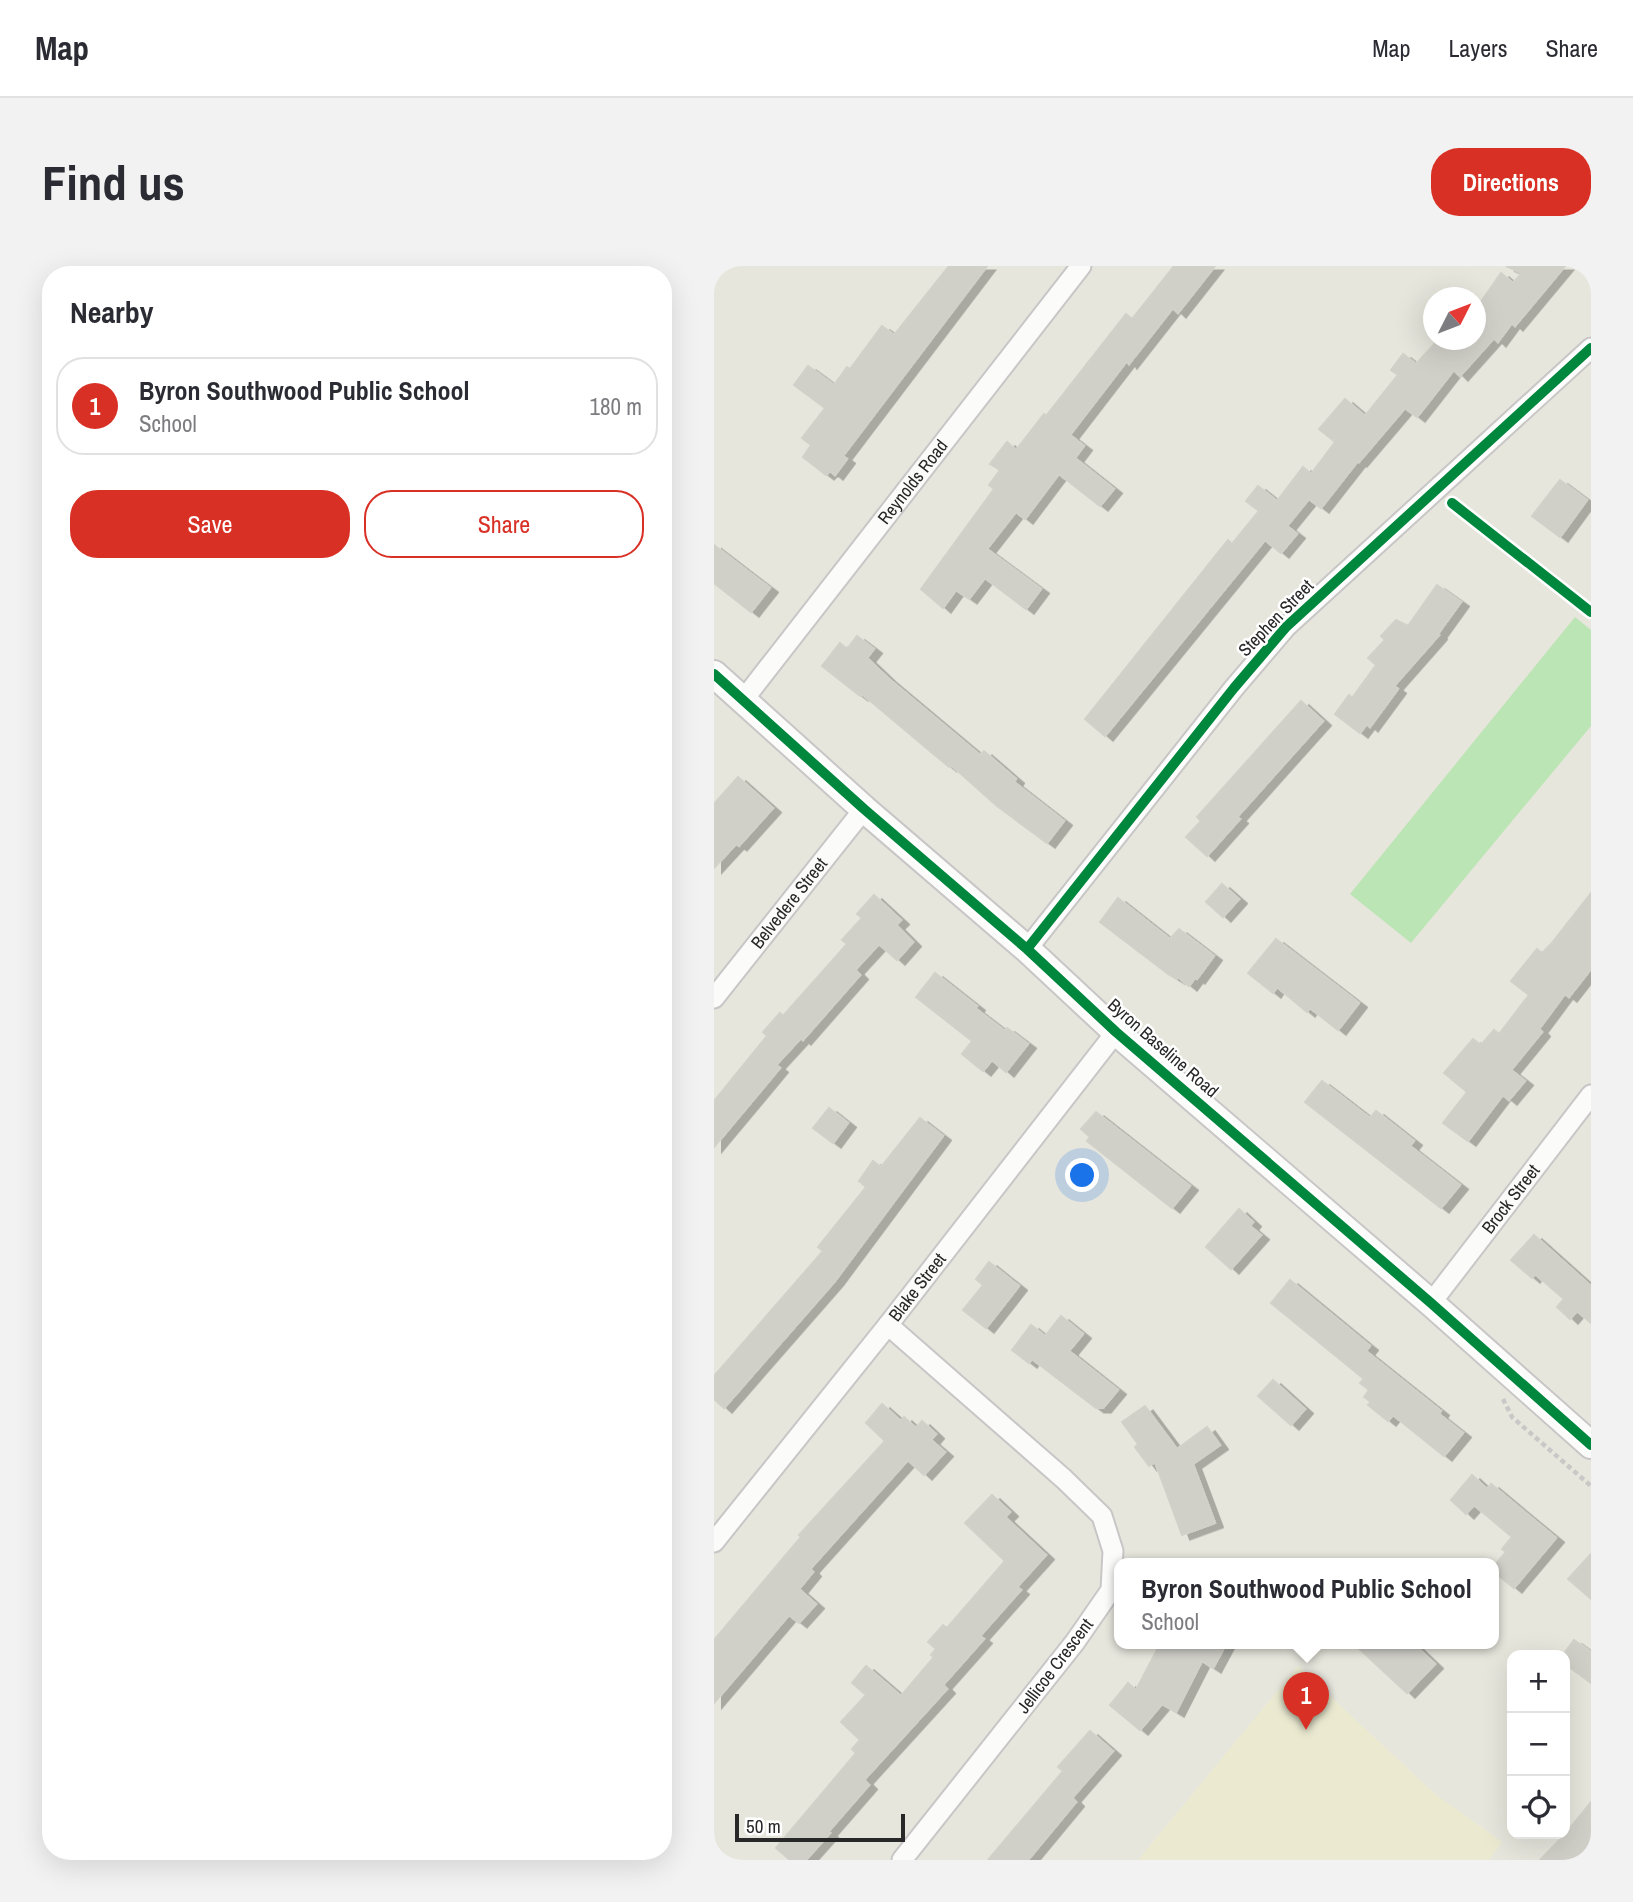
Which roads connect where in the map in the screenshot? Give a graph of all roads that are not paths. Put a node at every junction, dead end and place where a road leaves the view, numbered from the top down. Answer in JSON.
{"nodes":[{"id":1,"x":1081,"y":266,"type":"edge"},
{"id":2,"x":1591,"y":348,"type":"edge"},
{"id":3,"x":714,"y":674,"type":"edge"},
{"id":4,"x":744,"y":699,"type":"junction"},
{"id":5,"x":864,"y":809,"type":"junction"},
{"id":6,"x":1027,"y":949,"type":"junction"},
{"id":7,"x":714,"y":998,"type":"edge"},
{"id":8,"x":1116,"y":1032,"type":"junction"},
{"id":9,"x":1591,"y":1095,"type":"edge"},
{"id":10,"x":1431,"y":1303,"type":"junction"},
{"id":11,"x":888,"y":1325,"type":"junction"},
{"id":12,"x":1591,"y":1446,"type":"edge"},
{"id":13,"x":714,"y":1542,"type":"edge"},
{"id":14,"x":902,"y":1860,"type":"edge"}],
"edges":[{"from":1,"to":4,"type":"street","name":"Reynolds Road"},
{"from":2,"to":6,"type":"street","name":"Stephen Street"},
{"from":3,"to":4,"type":"main road","name":"Byron Baseline Road"},
{"from":4,"to":5,"type":"main road","name":"Byron Baseline Road"},
{"from":5,"to":6,"type":"main road","name":"Byron Baseline Road"},
{"from":5,"to":7,"type":"street","name":"Belvedere Street"},
{"from":6,"to":8,"type":"main road","name":"Byron Baseline Road"},
{"from":8,"to":10,"type":"main road","name":"Byron Baseline Road"},
{"from":8,"to":11,"type":"street","name":"Blake Street"},
{"from":9,"to":10,"type":"street","name":"Brock Street"},
{"from":10,"to":12,"type":"main road","name":"Byron Baseline Road"},
{"from":11,"to":13,"type":"street","name":"Blake Street"},
{"from":11,"to":14,"type":"street","name":"Jellicoe Crescent"}]}
